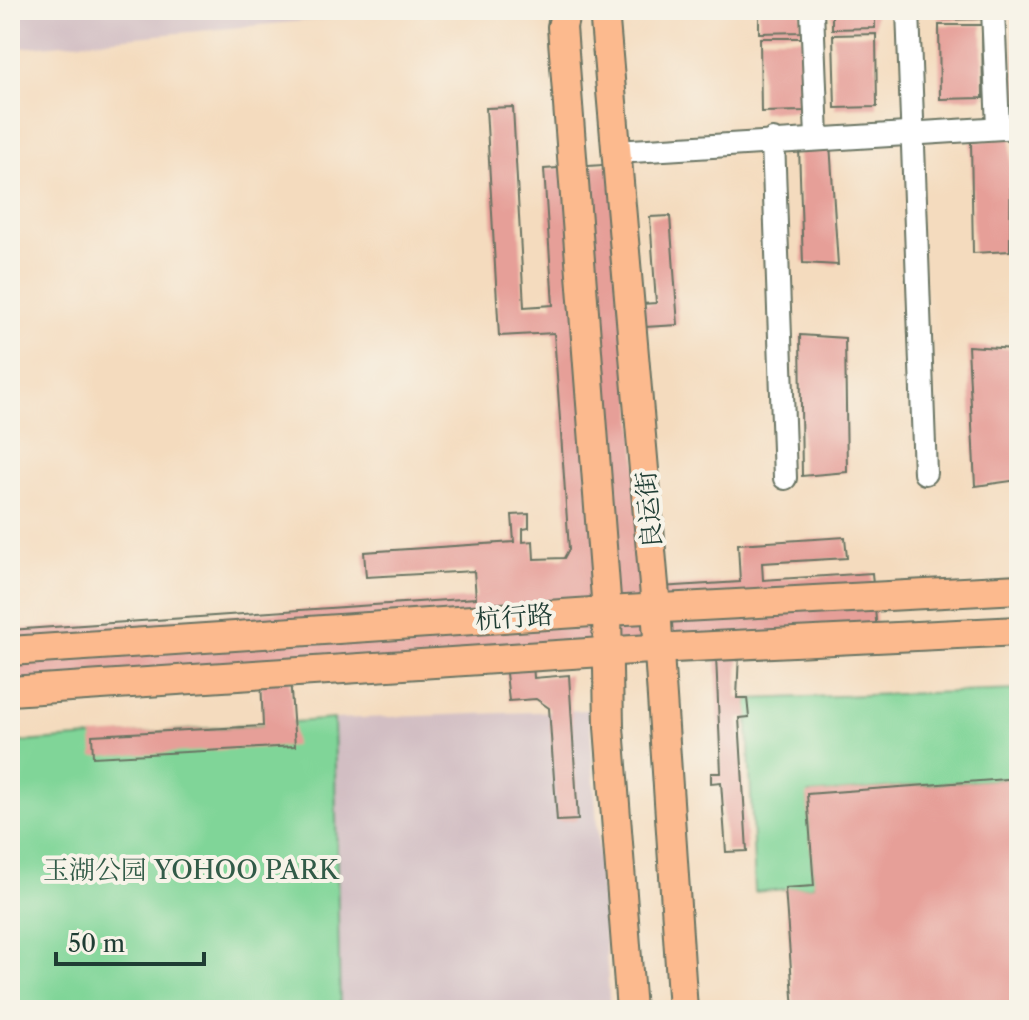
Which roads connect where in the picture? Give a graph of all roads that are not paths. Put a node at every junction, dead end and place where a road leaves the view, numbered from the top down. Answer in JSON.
{"nodes":[{"id":1,"x":566,"y":10,"type":"edge"},
{"id":2,"x":604,"y":10,"type":"edge"},
{"id":3,"x":812,"y":10,"type":"edge"},
{"id":4,"x":908,"y":10,"type":"edge"},
{"id":5,"x":993,"y":10,"type":"edge"},
{"id":6,"x":1009,"y":128,"type":"edge"},
{"id":7,"x":912,"y":133,"type":"junction"},
{"id":8,"x":817,"y":138,"type":"junction"},
{"id":9,"x":773,"y":140,"type":"junction"},
{"id":10,"x":616,"y":152,"type":"junction"},
{"id":11,"x":925,"y":473,"type":"dead end"},
{"id":12,"x":785,"y":478,"type":"dead end"},
{"id":13,"x":1019,"y":589,"type":"edge"},
{"id":14,"x":656,"y":608,"type":"junction"},
{"id":15,"x":607,"y":611,"type":"junction"},
{"id":16,"x":1019,"y":631,"type":"edge"},
{"id":17,"x":656,"y":648,"type":"junction"},
{"id":18,"x":10,"y":651,"type":"edge"},
{"id":19,"x":609,"y":651,"type":"junction"},
{"id":20,"x":10,"y":691,"type":"edge"},
{"id":21,"x":631,"y":1010,"type":"edge"},
{"id":22,"x":683,"y":1010,"type":"edge"}],
"edges":[{"from":1,"to":15,"type":"main road","name":"良运街"},
{"from":2,"to":10,"type":"main road","name":"良运街"},
{"from":3,"to":8,"type":"street"},
{"from":4,"to":7,"type":"street"},
{"from":5,"to":6,"type":"street"},
{"from":6,"to":7,"type":"street"},
{"from":7,"to":8,"type":"street"},
{"from":7,"to":11,"type":"street"},
{"from":8,"to":9,"type":"street"},
{"from":9,"to":10,"type":"street"},
{"from":9,"to":12,"type":"street"},
{"from":10,"to":14,"type":"main road","name":"良运街"},
{"from":13,"to":14,"type":"main road","name":"杭行路"},
{"from":14,"to":15,"type":"main road","name":"杭行路"},
{"from":14,"to":17,"type":"main road","name":"良运街"},
{"from":15,"to":18,"type":"main road","name":"杭行路"},
{"from":15,"to":19,"type":"main road","name":"良运街"},
{"from":16,"to":17,"type":"main road","name":"杭行路"},
{"from":17,"to":19,"type":"main road","name":"杭行路"},
{"from":17,"to":22,"type":"main road","name":"良运街"},
{"from":19,"to":20,"type":"main road","name":"杭行路"},
{"from":19,"to":21,"type":"main road","name":"良运街"}]}
